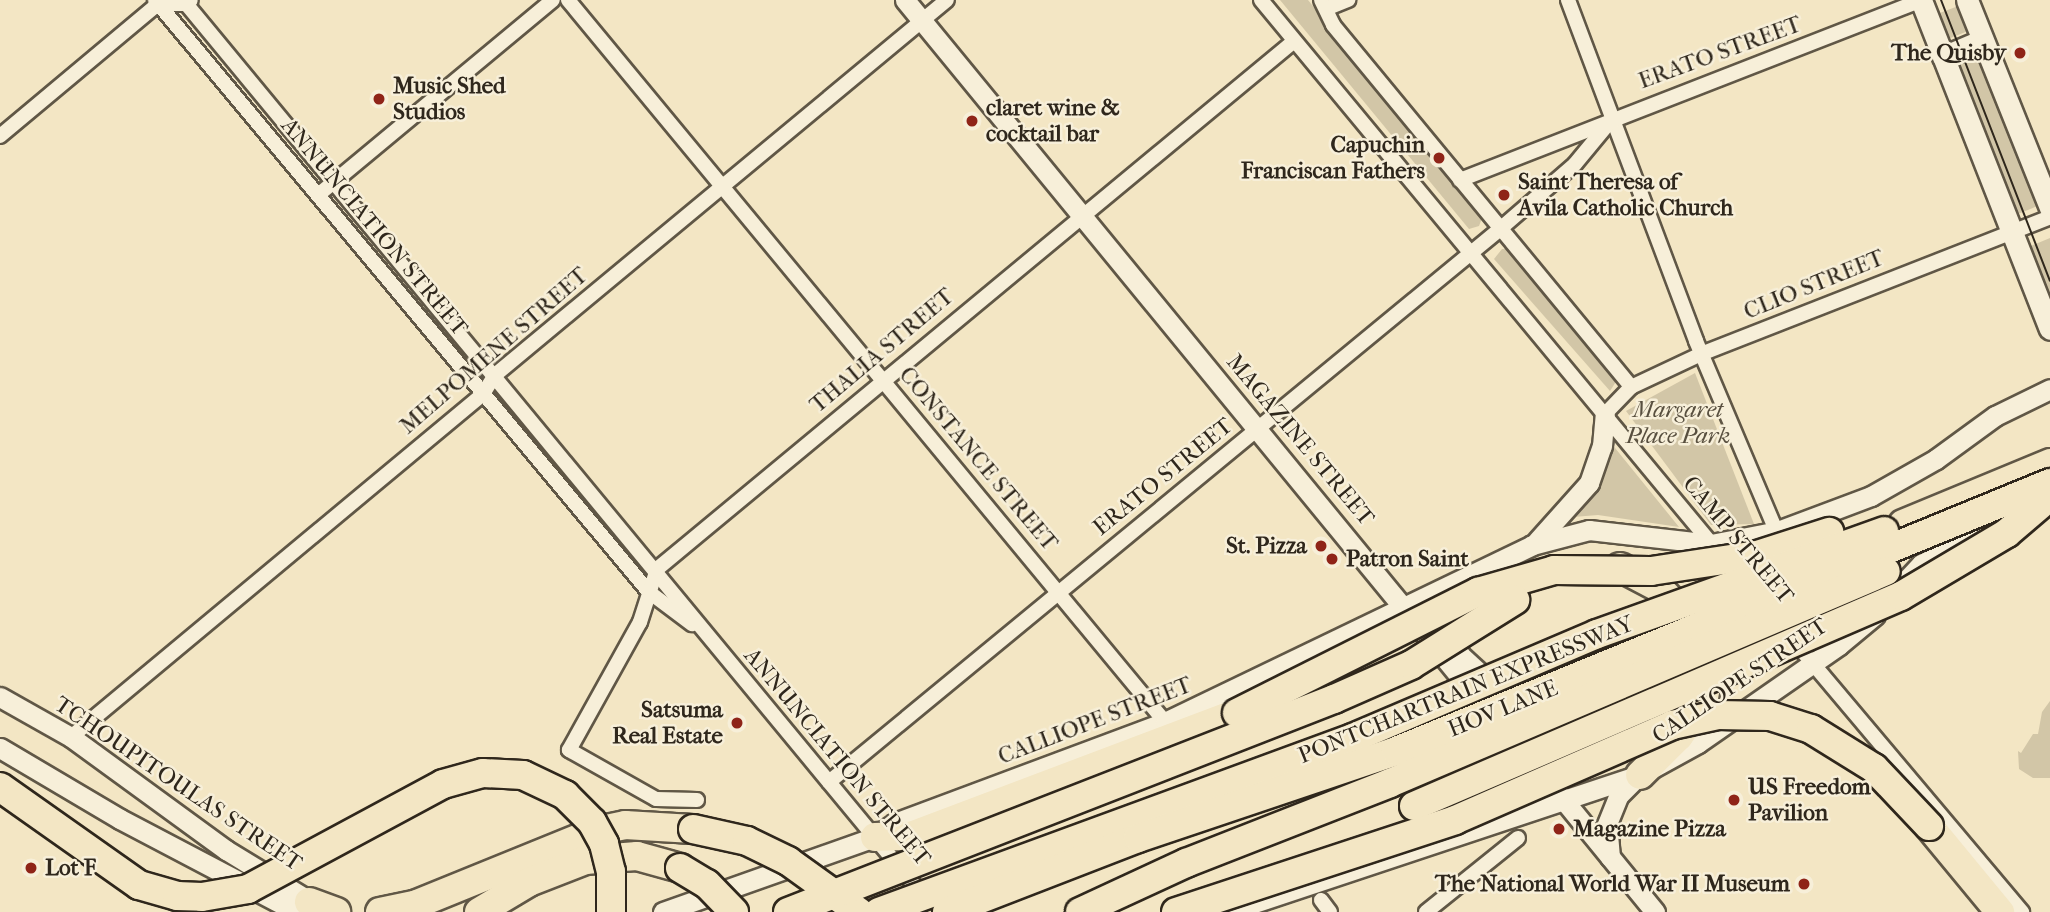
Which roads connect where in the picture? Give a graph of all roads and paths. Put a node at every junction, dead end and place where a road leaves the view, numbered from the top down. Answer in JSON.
{"nodes":[{"id":1,"x":553,"y":0,"type":"edge"},
{"id":2,"x":568,"y":0,"type":"edge"},
{"id":3,"x":905,"y":0,"type":"edge"},
{"id":4,"x":947,"y":0,"type":"edge"},
{"id":5,"x":1261,"y":0,"type":"edge"},
{"id":6,"x":1348,"y":0,"type":"edge"},
{"id":7,"x":1568,"y":0,"type":"edge"},
{"id":8,"x":1921,"y":0,"type":"edge"},
{"id":9,"x":1967,"y":0,"type":"edge"},
{"id":10,"x":187,"y":1,"type":"edge"},
{"id":11,"x":157,"y":2,"type":"edge"},
{"id":12,"x":1325,"y":4,"type":"edge"},
{"id":13,"x":922,"y":20,"type":"junction"},
{"id":14,"x":1983,"y":40,"type":"junction"},
{"id":15,"x":1294,"y":41,"type":"junction"},
{"id":16,"x":1943,"y":57,"type":"junction"},
{"id":17,"x":1613,"y":118,"type":"junction"},
{"id":18,"x":0,"y":136,"type":"edge"},
{"id":19,"x":1460,"y":180,"type":"junction"},
{"id":20,"x":334,"y":181,"type":"junction"},
{"id":21,"x":722,"y":186,"type":"junction"},
{"id":22,"x":318,"y":195,"type":"junction"},
{"id":23,"x":2050,"y":208,"type":"edge"},
{"id":24,"x":1082,"y":215,"type":"junction"},
{"id":25,"x":2050,"y":217,"type":"edge"},
{"id":26,"x":1500,"y":229,"type":"junction"},
{"id":27,"x":2012,"y":231,"type":"junction"},
{"id":28,"x":1470,"y":253,"type":"junction"},
{"id":29,"x":2050,"y":329,"type":"edge"},
{"id":30,"x":1701,"y":354,"type":"junction"},
{"id":31,"x":495,"y":376,"type":"junction"},
{"id":32,"x":882,"y":381,"type":"junction"},
{"id":33,"x":1630,"y":387,"type":"junction"},
{"id":34,"x":2050,"y":390,"type":"edge"},
{"id":35,"x":483,"y":394,"type":"junction"},
{"id":36,"x":1605,"y":414,"type":"junction"},
{"id":37,"x":1259,"y":428,"type":"junction"},
{"id":38,"x":2050,"y":445,"type":"edge"},
{"id":39,"x":2050,"y":463,"type":"edge"},
{"id":40,"x":1990,"y":488,"type":"junction"},
{"id":41,"x":2047,"y":498,"type":"edge"},
{"id":42,"x":1903,"y":524,"type":"junction"},
{"id":43,"x":1778,"y":531,"type":"junction"},
{"id":44,"x":1711,"y":544,"type":"junction"},
{"id":45,"x":1532,"y":545,"type":"junction"},
{"id":46,"x":657,"y":569,"type":"junction"},
{"id":47,"x":1465,"y":579,"type":"junction"},
{"id":48,"x":1060,"y":591,"type":"junction"},
{"id":49,"x":649,"y":592,"type":"junction"},
{"id":50,"x":1408,"y":608,"type":"junction"},
{"id":51,"x":703,"y":632,"type":"junction"},
{"id":52,"x":1814,"y":663,"type":"junction"},
{"id":53,"x":0,"y":697,"type":"edge"},
{"id":54,"x":1165,"y":722,"type":"junction"},
{"id":55,"x":71,"y":737,"type":"junction"},
{"id":56,"x":0,"y":748,"type":"edge"},
{"id":57,"x":1640,"y":775,"type":"junction"},
{"id":58,"x":829,"y":782,"type":"junction"},
{"id":59,"x":0,"y":787,"type":"edge"},
{"id":60,"x":697,"y":800,"type":"dead end"},
{"id":61,"x":1567,"y":803,"type":"junction"},
{"id":62,"x":875,"y":837,"type":"junction"},
{"id":63,"x":1518,"y":838,"type":"dead end"},
{"id":64,"x":533,"y":856,"type":"junction"},
{"id":65,"x":1610,"y":857,"type":"junction"},
{"id":66,"x":311,"y":909,"type":"edge"},
{"id":67,"x":335,"y":912,"type":"edge"},
{"id":68,"x":380,"y":912,"type":"edge"},
{"id":69,"x":472,"y":912,"type":"edge"},
{"id":70,"x":479,"y":912,"type":"edge"},
{"id":71,"x":611,"y":912,"type":"edge"},
{"id":72,"x":663,"y":912,"type":"edge"},
{"id":73,"x":734,"y":912,"type":"edge"},
{"id":74,"x":788,"y":912,"type":"edge"},
{"id":75,"x":859,"y":912,"type":"edge"},
{"id":76,"x":879,"y":912,"type":"edge"},
{"id":77,"x":936,"y":912,"type":"edge"},
{"id":78,"x":947,"y":912,"type":"edge"},
{"id":79,"x":1080,"y":912,"type":"edge"},
{"id":80,"x":1128,"y":912,"type":"edge"},
{"id":81,"x":1176,"y":912,"type":"edge"},
{"id":82,"x":1227,"y":912,"type":"edge"},
{"id":83,"x":1426,"y":912,"type":"edge"},
{"id":84,"x":1655,"y":912,"type":"edge"},
{"id":85,"x":2000,"y":912,"type":"edge"},
{"id":86,"x":2022,"y":912,"type":"edge"}],
"edges":[{"from":1,"to":20,"type":"street"},
{"from":2,"to":21,"type":"street","name":"CONSTANCE STREET"},
{"from":3,"to":13,"type":"street","name":"MAGAZINE STREET"},
{"from":4,"to":13,"type":"street","name":"MELPOMENE STREET"},
{"from":5,"to":15,"type":"street","name":"CAMP STREET"},
{"from":6,"to":12,"type":"street"},
{"from":7,"to":17,"type":"street"},
{"from":8,"to":16,"type":"main road"},
{"from":8,"to":17,"type":"street","name":"ERATO STREET"},
{"from":9,"to":14,"type":"main road"},
{"from":10,"to":11,"type":"street"},
{"from":10,"to":20,"type":"street","name":"ANNUNCIATION STREET"},
{"from":11,"to":18,"type":"street"},
{"from":11,"to":22,"type":"street","name":"ANNUNCIATION STREET"},
{"from":12,"to":19,"type":"street"},
{"from":13,"to":21,"type":"street","name":"MELPOMENE STREET"},
{"from":13,"to":24,"type":"street","name":"MAGAZINE STREET"},
{"from":14,"to":16,"type":"main road"},
{"from":14,"to":23,"type":"main road"},
{"from":15,"to":24,"type":"street","name":"THALIA STREET"},
{"from":15,"to":28,"type":"street","name":"CAMP STREET"},
{"from":16,"to":27,"type":"main road"},
{"from":17,"to":19,"type":"street","name":"ERATO STREET"},
{"from":17,"to":26,"type":"street","name":"ERATO STREET"},
{"from":17,"to":30,"type":"street"},
{"from":19,"to":26,"type":"street"},
{"from":20,"to":22,"type":"street"},
{"from":20,"to":31,"type":"street","name":"ANNUNCIATION STREET"},
{"from":21,"to":31,"type":"street","name":"MELPOMENE STREET"},
{"from":21,"to":32,"type":"street","name":"CONSTANCE STREET"},
{"from":22,"to":35,"type":"street","name":"ANNUNCIATION STREET"},
{"from":24,"to":32,"type":"street","name":"THALIA STREET"},
{"from":24,"to":37,"type":"street","name":"MAGAZINE STREET"},
{"from":25,"to":27,"type":"street","name":"CLIO STREET"},
{"from":26,"to":28,"type":"street","name":"ERATO STREET"},
{"from":26,"to":33,"type":"street"},
{"from":27,"to":29,"type":"main road"},
{"from":27,"to":30,"type":"street","name":"CLIO STREET"},
{"from":28,"to":36,"type":"street","name":"CAMP STREET"},
{"from":28,"to":37,"type":"street","name":"ERATO STREET"},
{"from":30,"to":33,"type":"street","name":"CLIO STREET"},
{"from":30,"to":43,"type":"street"},
{"from":31,"to":35,"type":"street","name":"MELPOMENE STREET"},
{"from":31,"to":46,"type":"street","name":"ANNUNCIATION STREET"},
{"from":32,"to":46,"type":"street","name":"THALIA STREET"},
{"from":32,"to":48,"type":"street","name":"CONSTANCE STREET"},
{"from":33,"to":36,"type":"street","name":"CLIO STREET"},
{"from":34,"to":43,"type":"street","name":"CALLIOPE STREET"},
{"from":35,"to":49,"type":"street","name":"ANNUNCIATION STREET"},
{"from":35,"to":55,"type":"street","name":"MELPOMENE STREET"},
{"from":36,"to":44,"type":"street","name":"CAMP STREET"},
{"from":36,"to":45,"type":"street","name":"CALLIOPE STREET"},
{"from":37,"to":48,"type":"street","name":"ERATO STREET"},
{"from":37,"to":50,"type":"street","name":"MAGAZINE STREET"},
{"from":38,"to":40,"type":"highway"},
{"from":39,"to":40,"type":"highway","name":"PONTCHARTRAIN EXPRESSWAY"},
{"from":40,"to":42,"type":"highway","name":"PONTCHARTRAIN EXPRESSWAY"},
{"from":41,"to":52,"type":"street","name":"CALLIOPE STREET"},
{"from":41,"to":78,"type":"highway","name":"HOV LANE","bridge":true},
{"from":41,"to":79,"type":"highway","bridge":true},
{"from":41,"to":80,"type":"highway","bridge":true},
{"from":42,"to":62,"type":"highway","bridge":true},
{"from":42,"to":76,"type":"highway","name":"PONTCHARTRAIN EXPRESSWAY","bridge":true},
{"from":43,"to":44,"type":"street","name":"CALLIOPE STREET"},
{"from":43,"to":52,"type":"street"},
{"from":44,"to":45,"type":"street","name":"CALLIOPE STREET"},
{"from":44,"to":52,"type":"street","name":"CAMP STREET"},
{"from":45,"to":47,"type":"street","name":"CALLIOPE STREET"},
{"from":46,"to":49,"type":"street"},
{"from":46,"to":51,"type":"street","name":"ANNUNCIATION STREET"},
{"from":47,"to":50,"type":"street","name":"CALLIOPE STREET"},
{"from":47,"to":57,"type":"street"},
{"from":48,"to":54,"type":"street","name":"CONSTANCE STREET"},
{"from":48,"to":58,"type":"street","name":"ERATO STREET"},
{"from":49,"to":51,"type":"street","name":"ANNUNCIATION STREET"},
{"from":49,"to":60,"type":"street"},
{"from":50,"to":54,"type":"street","name":"CALLIOPE STREET"},
{"from":50,"to":61,"type":"street","name":"MAGAZINE STREET"},
{"from":51,"to":58,"type":"street","name":"ANNUNCIATION STREET"},
{"from":52,"to":57,"type":"street","name":"CALLIOPE STREET"},
{"from":52,"to":86,"type":"street","name":"CAMP STREET"},
{"from":53,"to":55,"type":"street","name":"TCHOUPITOULAS STREET"},
{"from":54,"to":62,"type":"street","name":"CALLIOPE STREET"},
{"from":55,"to":66,"type":"street","name":"TCHOUPITOULAS STREET"},
{"from":56,"to":66,"type":"street","name":"TCHOUPITOULAS STREET"},
{"from":57,"to":61,"type":"street","name":"CALLIOPE STREET"},
{"from":57,"to":65,"type":"street"},
{"from":57,"to":74,"type":"highway","bridge":true},
{"from":58,"to":62,"type":"street","name":"ANNUNCIATION STREET"},
{"from":59,"to":71,"type":"highway","bridge":true},
{"from":61,"to":65,"type":"street","name":"MAGAZINE STREET"},
{"from":61,"to":82,"type":"street","name":"CALLIOPE STREET"},
{"from":62,"to":72,"type":"street","name":"CALLIOPE STREET"},
{"from":62,"to":77,"type":"street","name":"ANNUNCIATION STREET"},
{"from":63,"to":83,"type":"street"},
{"from":64,"to":68,"type":"highway"},
{"from":64,"to":69,"type":"highway"},
{"from":64,"to":75,"type":"highway","bridge":true},
{"from":65,"to":84,"type":"street","name":"MAGAZINE STREET"},
{"from":66,"to":67,"type":"highway"},
{"from":70,"to":73,"type":"highway","bridge":true},
{"from":81,"to":85,"type":"highway","bridge":true}]}
